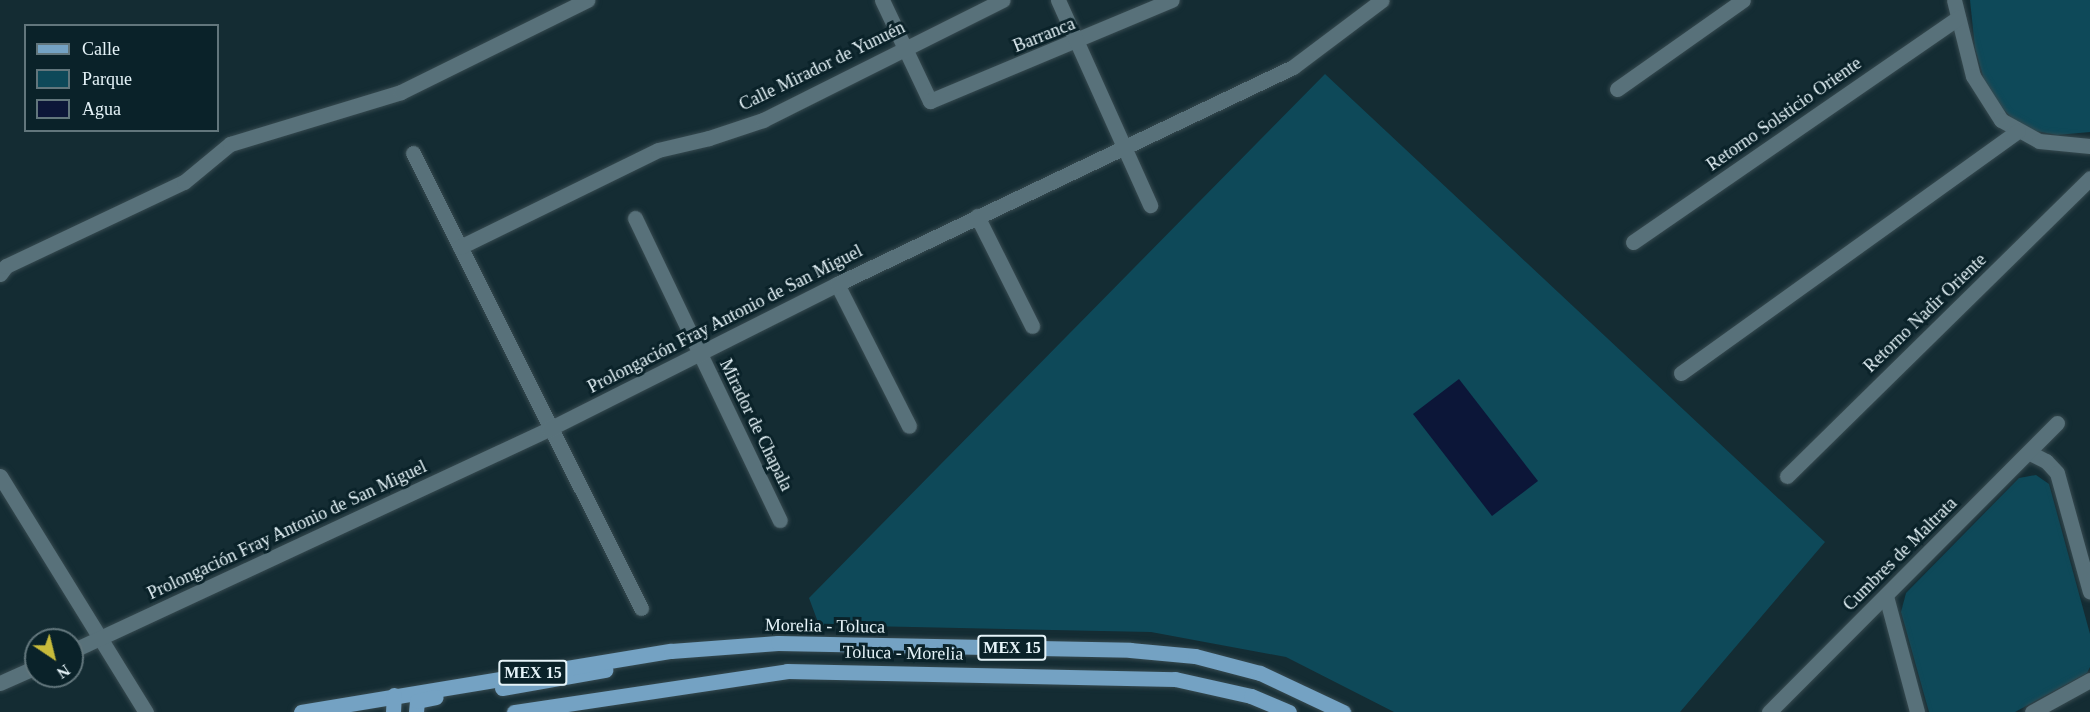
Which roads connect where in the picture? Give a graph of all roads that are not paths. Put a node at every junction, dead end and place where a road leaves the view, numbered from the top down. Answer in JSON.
{"nodes":[{"id":1,"x":587,"y":0,"type":"edge"},
{"id":2,"x":882,"y":0,"type":"edge"},
{"id":3,"x":1003,"y":0,"type":"edge"},
{"id":4,"x":1058,"y":0,"type":"edge"},
{"id":5,"x":1172,"y":0,"type":"edge"},
{"id":6,"x":1382,"y":0,"type":"edge"},
{"id":7,"x":1743,"y":0,"type":"edge"},
{"id":8,"x":1954,"y":0,"type":"edge"},
{"id":9,"x":1958,"y":18,"type":"junction"},
{"id":10,"x":1078,"y":42,"type":"junction"},
{"id":11,"x":904,"y":47,"type":"junction"},
{"id":12,"x":1617,"y":89,"type":"dead end"},
{"id":13,"x":2018,"y":130,"type":"junction"},
{"id":14,"x":1124,"y":145,"type":"junction"},
{"id":15,"x":2090,"y":146,"type":"edge"},
{"id":16,"x":413,"y":153,"type":"dead end"},
{"id":17,"x":2090,"y":178,"type":"edge"},
{"id":18,"x":1150,"y":205,"type":"dead end"},
{"id":19,"x":977,"y":216,"type":"junction"},
{"id":20,"x":635,"y":218,"type":"dead end"},
{"id":21,"x":1633,"y":242,"type":"dead end"},
{"id":22,"x":460,"y":248,"type":"junction"},
{"id":23,"x":0,"y":274,"type":"edge"},
{"id":24,"x":837,"y":284,"type":"junction"},
{"id":25,"x":1032,"y":326,"type":"dead end"},
{"id":26,"x":699,"y":352,"type":"junction"},
{"id":27,"x":1681,"y":373,"type":"dead end"},
{"id":28,"x":2057,"y":423,"type":"dead end"},
{"id":29,"x":909,"y":426,"type":"dead end"},
{"id":30,"x":549,"y":429,"type":"junction"},
{"id":31,"x":2030,"y":453,"type":"junction"},
{"id":32,"x":0,"y":476,"type":"edge"},
{"id":33,"x":1787,"y":476,"type":"dead end"},
{"id":34,"x":780,"y":520,"type":"dead end"},
{"id":35,"x":2090,"y":592,"type":"edge"},
{"id":36,"x":1886,"y":596,"type":"junction"},
{"id":37,"x":641,"y":608,"type":"dead end"},
{"id":38,"x":100,"y":638,"type":"junction"},
{"id":39,"x":84,"y":645,"type":"edge"},
{"id":40,"x":671,"y":651,"type":"junction"},
{"id":41,"x":24,"y":672,"type":"edge"},
{"id":42,"x":2090,"y":680,"type":"edge"},
{"id":43,"x":0,"y":683,"type":"edge"},
{"id":44,"x":394,"y":694,"type":"junction"},
{"id":45,"x":146,"y":712,"type":"edge"},
{"id":46,"x":301,"y":712,"type":"edge"},
{"id":47,"x":393,"y":712,"type":"edge"},
{"id":48,"x":416,"y":712,"type":"edge"},
{"id":49,"x":514,"y":712,"type":"edge"},
{"id":50,"x":1289,"y":712,"type":"edge"},
{"id":51,"x":1343,"y":712,"type":"edge"},
{"id":52,"x":1769,"y":712,"type":"edge"},
{"id":53,"x":1917,"y":712,"type":"edge"},
{"id":54,"x":2032,"y":712,"type":"edge"}],
"edges":[{"from":1,"to":23,"type":"street"},
{"from":2,"to":11,"type":"street"},
{"from":3,"to":11,"type":"street","name":"Calle Mirador de Yunuén"},
{"from":4,"to":10,"type":"street"},
{"from":5,"to":10,"type":"street","name":"Barranca"},
{"from":6,"to":14,"type":"street","name":"Prolongación Fray Antonio de San Miguel"},
{"from":7,"to":12,"type":"street"},
{"from":8,"to":9,"type":"street"},
{"from":9,"to":13,"type":"street"},
{"from":9,"to":21,"type":"street","name":"Retorno Solsticio Oriente"},
{"from":10,"to":11,"type":"street","name":"Barranca"},
{"from":10,"to":14,"type":"street"},
{"from":11,"to":22,"type":"street","name":"Calle Mirador de Yunuén"},
{"from":13,"to":15,"type":"street"},
{"from":13,"to":27,"type":"street"},
{"from":14,"to":18,"type":"street"},
{"from":14,"to":19,"type":"street","name":"Prolongación Fray Antonio de San Miguel"},
{"from":16,"to":22,"type":"street"},
{"from":17,"to":33,"type":"street","name":"Retorno Nadir Oriente"},
{"from":19,"to":24,"type":"street","name":"Prolongación Fray Antonio de San Miguel"},
{"from":19,"to":25,"type":"street"},
{"from":20,"to":26,"type":"street","name":"Mirador de Chapala"},
{"from":22,"to":30,"type":"street"},
{"from":24,"to":26,"type":"street","name":"Prolongación Fray Antonio de San Miguel"},
{"from":24,"to":29,"type":"street"},
{"from":26,"to":30,"type":"street","name":"Prolongación Fray Antonio de San Miguel"},
{"from":26,"to":34,"type":"street","name":"Mirador de Chapala"},
{"from":28,"to":31,"type":"street","name":"Cumbres de Maltrata"},
{"from":30,"to":37,"type":"street"},
{"from":30,"to":38,"type":"street","name":"Prolongación Fray Antonio de San Miguel"},
{"from":31,"to":35,"type":"street"},
{"from":31,"to":36,"type":"street","name":"Cumbres de Maltrata"},
{"from":32,"to":38,"type":"street"},
{"from":36,"to":52,"type":"street","name":"Cumbres de Maltrata"},
{"from":36,"to":53,"type":"street"},
{"from":38,"to":39,"type":"street","name":"Prolongación Fray Antonio de San Miguel"},
{"from":38,"to":45,"type":"street"},
{"from":40,"to":44,"type":"main road","name":"Morelia - Toluca","number":"MEX 15"},
{"from":40,"to":48,"type":"main road"},
{"from":40,"to":51,"type":"main road","name":"Morelia - Toluca","number":"MEX 15"},
{"from":41,"to":43,"type":"street"},
{"from":42,"to":54,"type":"street"},
{"from":44,"to":46,"type":"main road","name":"Morelia - Toluca","number":"MEX 15"},
{"from":44,"to":47,"type":"main road"},
{"from":49,"to":50,"type":"main road","name":"Toluca - Morelia","number":"MEX 15"}]}
